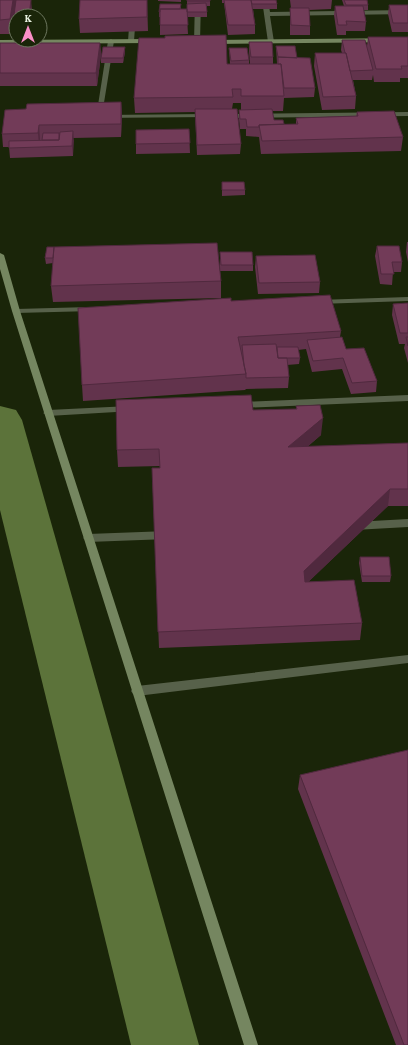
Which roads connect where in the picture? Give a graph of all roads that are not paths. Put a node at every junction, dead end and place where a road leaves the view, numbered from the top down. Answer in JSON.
{"nodes":[{"id":1,"x":134,"y":0,"type":"edge"},
{"id":2,"x":198,"y":0,"type":"edge"},
{"id":3,"x":265,"y":0,"type":"edge"},
{"id":4,"x":408,"y":12,"type":"edge"},
{"id":5,"x":267,"y":14,"type":"junction"},
{"id":6,"x":408,"y":40,"type":"edge"},
{"id":7,"x":111,"y":41,"type":"junction"},
{"id":8,"x":131,"y":41,"type":"junction"},
{"id":9,"x":160,"y":41,"type":"edge"},
{"id":10,"x":0,"y":42,"type":"edge"},
{"id":11,"x":190,"y":42,"type":"edge"},
{"id":12,"x":198,"y":42,"type":"junction"},
{"id":13,"x":271,"y":42,"type":"junction"},
{"id":14,"x":408,"y":114,"type":"edge"},
{"id":15,"x":0,"y":255,"type":"edge"},
{"id":16,"x":408,"y":299,"type":"edge"},
{"id":17,"x":306,"y":302,"type":"edge"},
{"id":18,"x":102,"y":308,"type":"edge"},
{"id":19,"x":16,"y":311,"type":"junction"},
{"id":20,"x":408,"y":398,"type":"edge"},
{"id":21,"x":228,"y":405,"type":"edge"},
{"id":22,"x":142,"y":409,"type":"edge"},
{"id":23,"x":48,"y":412,"type":"junction"},
{"id":24,"x":408,"y":523,"type":"edge"},
{"id":25,"x":346,"y":526,"type":"edge"},
{"id":26,"x":182,"y":534,"type":"edge"},
{"id":27,"x":88,"y":538,"type":"junction"},
{"id":28,"x":408,"y":659,"type":"edge"},
{"id":29,"x":137,"y":691,"type":"junction"},
{"id":30,"x":251,"y":1045,"type":"edge"}],
"edges":[{"from":1,"to":8,"type":"street"},
{"from":2,"to":12,"type":"street"},
{"from":3,"to":5,"type":"street"},
{"from":4,"to":5,"type":"street"},
{"from":5,"to":13,"type":"street"},
{"from":6,"to":13,"type":"main road"},
{"from":7,"to":8,"type":"main road"},
{"from":7,"to":10,"type":"main road"},
{"from":7,"to":14,"type":"street"},
{"from":8,"to":9,"type":"main road"},
{"from":11,"to":12,"type":"main road"},
{"from":12,"to":13,"type":"main road"},
{"from":15,"to":19,"type":"main road"},
{"from":16,"to":17,"type":"street"},
{"from":18,"to":19,"type":"street"},
{"from":19,"to":23,"type":"main road"},
{"from":20,"to":21,"type":"street"},
{"from":22,"to":23,"type":"street"},
{"from":23,"to":27,"type":"main road"},
{"from":24,"to":25,"type":"street"},
{"from":26,"to":27,"type":"street"},
{"from":27,"to":29,"type":"main road"},
{"from":28,"to":29,"type":"street"},
{"from":29,"to":30,"type":"main road"}]}
